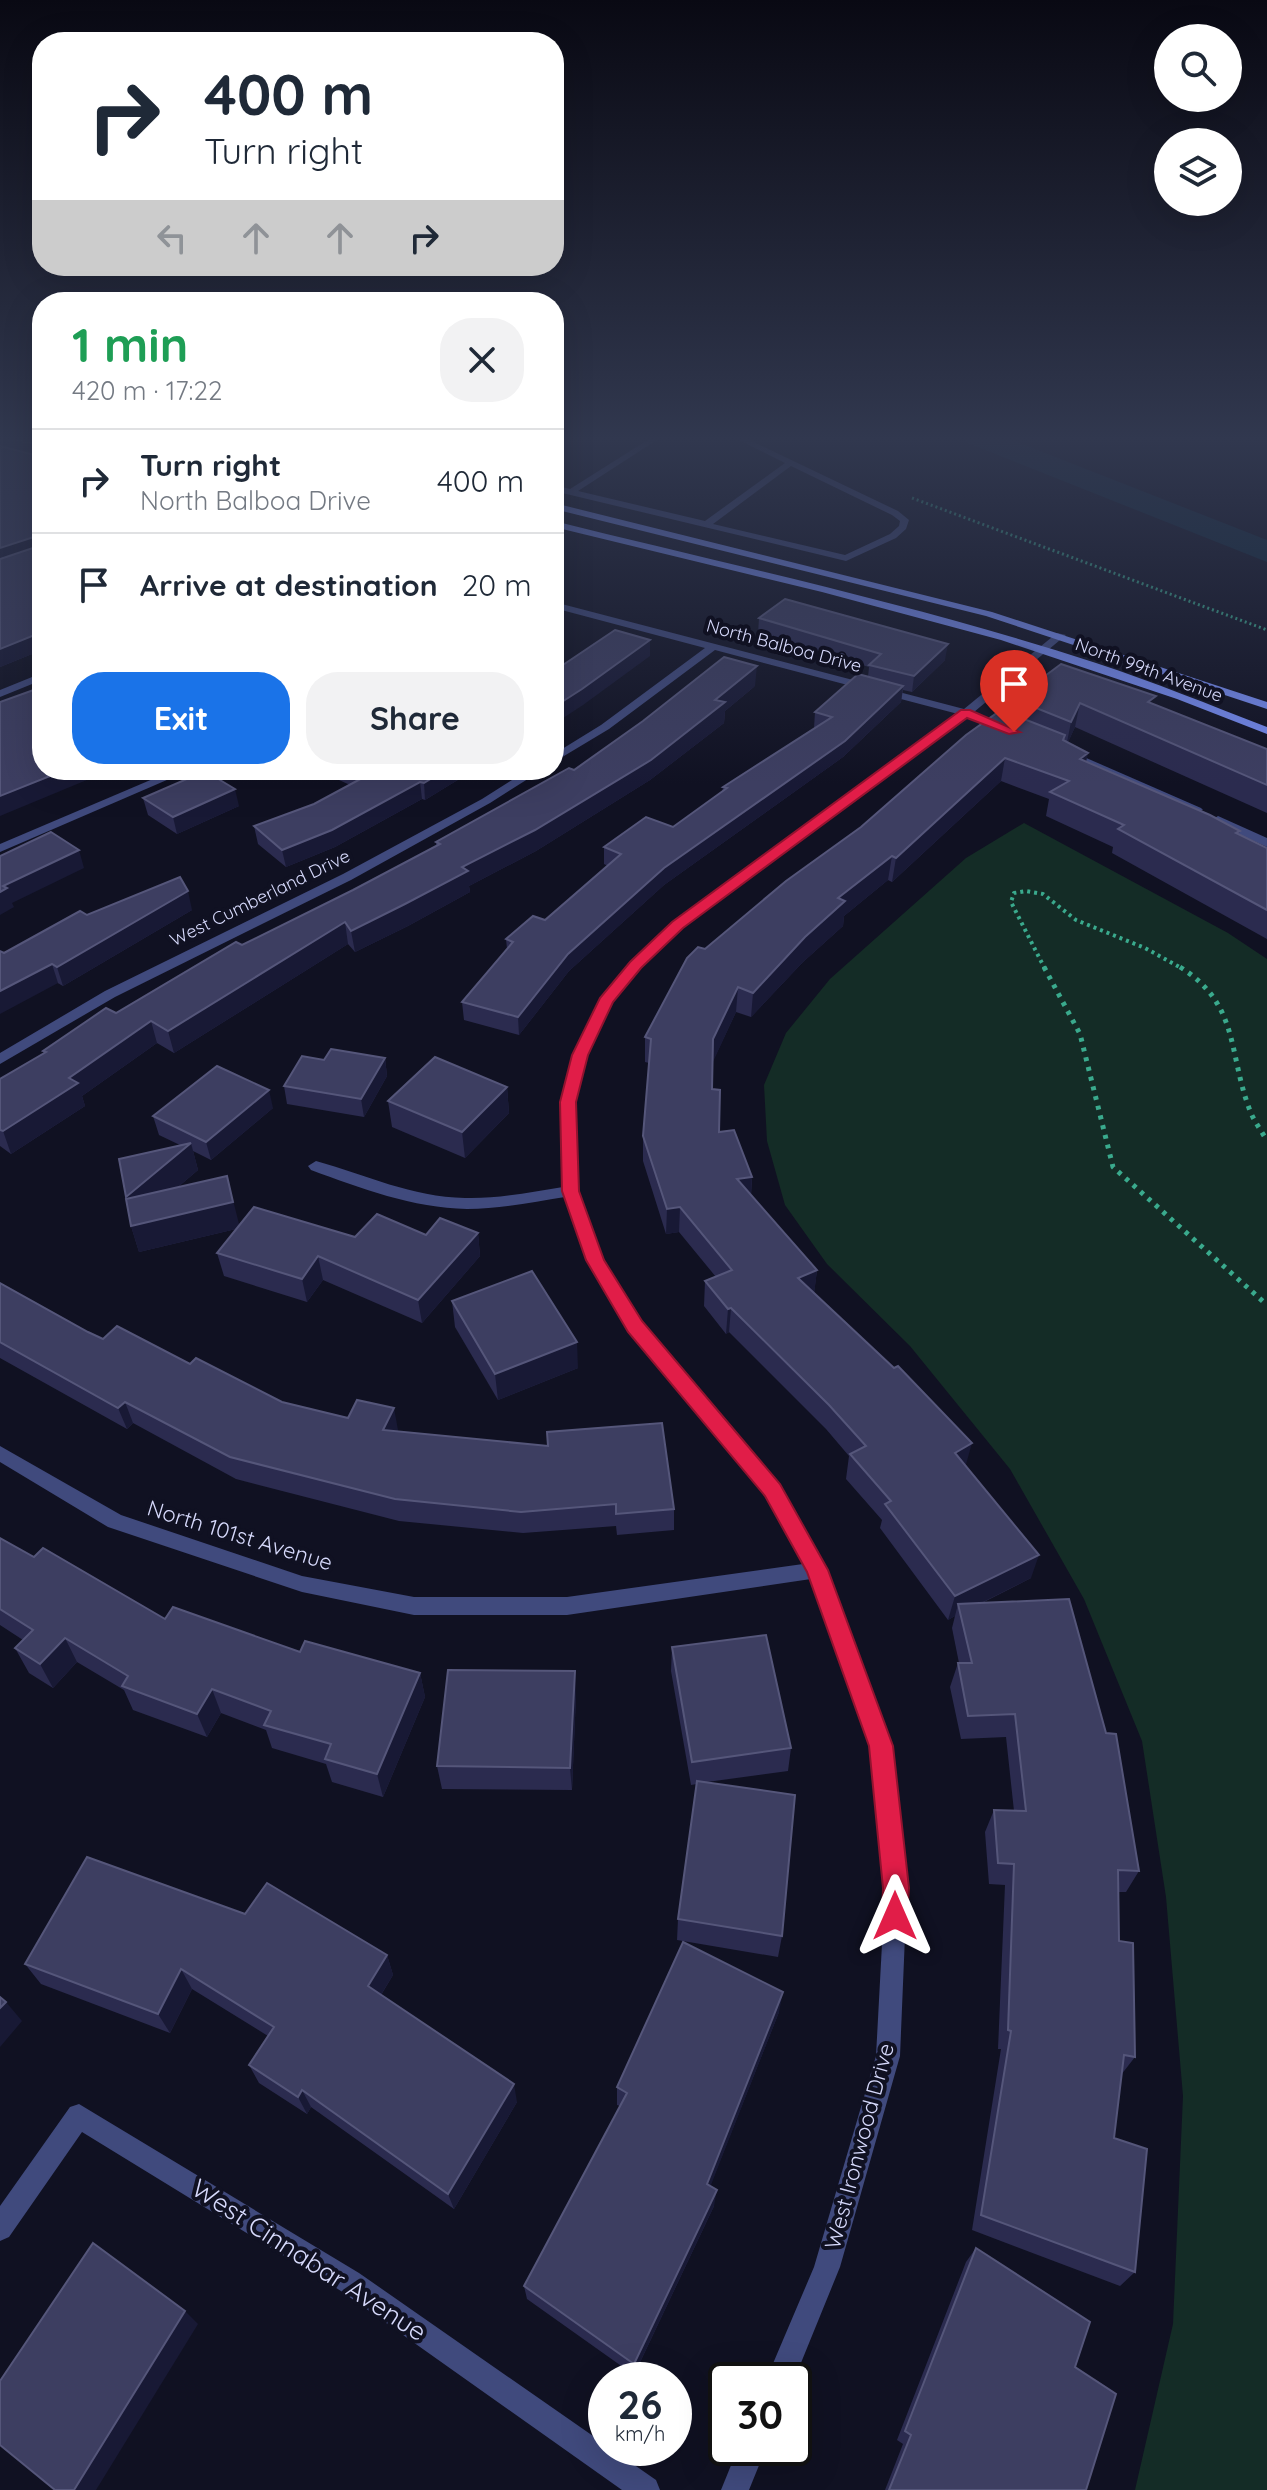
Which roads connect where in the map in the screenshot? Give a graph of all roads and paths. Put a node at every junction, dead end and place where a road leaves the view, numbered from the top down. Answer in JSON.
{"nodes":[{"id":1,"x":664,"y":552,"type":"edge"},
{"id":2,"x":745,"y":552,"type":"edge"},
{"id":3,"x":822,"y":552,"type":"edge"},
{"id":4,"x":858,"y":552,"type":"edge"},
{"id":5,"x":1053,"y":552,"type":"edge"},
{"id":6,"x":564,"y":608,"type":"edge"},
{"id":7,"x":1267,"y":630,"type":"edge"},
{"id":8,"x":1061,"y":635,"type":"junction"},
{"id":9,"x":714,"y":646,"type":"junction"},
{"id":10,"x":1045,"y":650,"type":"junction"},
{"id":11,"x":32,"y":680,"type":"edge"},
{"id":12,"x":0,"y":694,"type":"edge"},
{"id":13,"x":1267,"y":706,"type":"edge"},
{"id":14,"x":966,"y":713,"type":"junction"},
{"id":15,"x":1267,"y":731,"type":"edge"},
{"id":16,"x":1021,"y":734,"type":"edge"},
{"id":17,"x":1062,"y":750,"type":"edge"},
{"id":18,"x":564,"y":753,"type":"edge"},
{"id":19,"x":160,"y":780,"type":"edge"},
{"id":20,"x":520,"y":780,"type":"edge"},
{"id":21,"x":1267,"y":843,"type":"edge"},
{"id":22,"x":0,"y":848,"type":"edge"},
{"id":23,"x":0,"y":1059,"type":"edge"},
{"id":24,"x":1267,"y":1141,"type":"edge"},
{"id":25,"x":316,"y":1166,"type":"dead end"},
{"id":26,"x":571,"y":1191,"type":"junction"},
{"id":27,"x":1267,"y":1305,"type":"edge"},
{"id":28,"x":0,"y":1453,"type":"edge"},
{"id":29,"x":817,"y":1570,"type":"junction"},
{"id":30,"x":0,"y":2228,"type":"edge"},
{"id":31,"x":787,"y":2362,"type":"edge"},
{"id":32,"x":745,"y":2466,"type":"edge"},
{"id":33,"x":646,"y":2490,"type":"edge"},
{"id":34,"x":735,"y":2490,"type":"edge"}],
"edges":[{"from":1,"to":10,"type":"main road","name":"North 99th Avenue"},
{"from":2,"to":8,"type":"main road","name":"North 99th Avenue"},
{"from":3,"to":4,"type":"street"},
{"from":5,"to":7,"type":"path"},
{"from":6,"to":9,"type":"street","name":"North Balboa Drive"},
{"from":8,"to":10,"type":"street","name":"West Ironwood Drive"},
{"from":8,"to":13,"type":"main road","name":"North 99th Avenue"},
{"from":9,"to":14,"type":"street","name":"North Balboa Drive"},
{"from":9,"to":18,"type":"street"},
{"from":10,"to":14,"type":"street","name":"West Ironwood Drive"},
{"from":10,"to":15,"type":"main road","name":"North 99th Avenue"},
{"from":11,"to":12,"type":"street"},
{"from":14,"to":16,"type":"street","name":"North Balboa Drive"},
{"from":14,"to":26,"type":"street","name":"West Ironwood Drive"},
{"from":17,"to":21,"type":"street"},
{"from":19,"to":22,"type":"street"},
{"from":20,"to":23,"type":"street","name":"West Cumberland Drive"},
{"from":24,"to":27,"type":"path"},
{"from":25,"to":26,"type":"street"},
{"from":26,"to":29,"type":"street","name":"West Ironwood Drive"},
{"from":28,"to":29,"type":"street","name":"North 101st Avenue"},
{"from":29,"to":31,"type":"street","name":"West Ironwood Drive"},
{"from":30,"to":33,"type":"street","name":"West Cinnabar Avenue"},
{"from":32,"to":34,"type":"street"}]}
